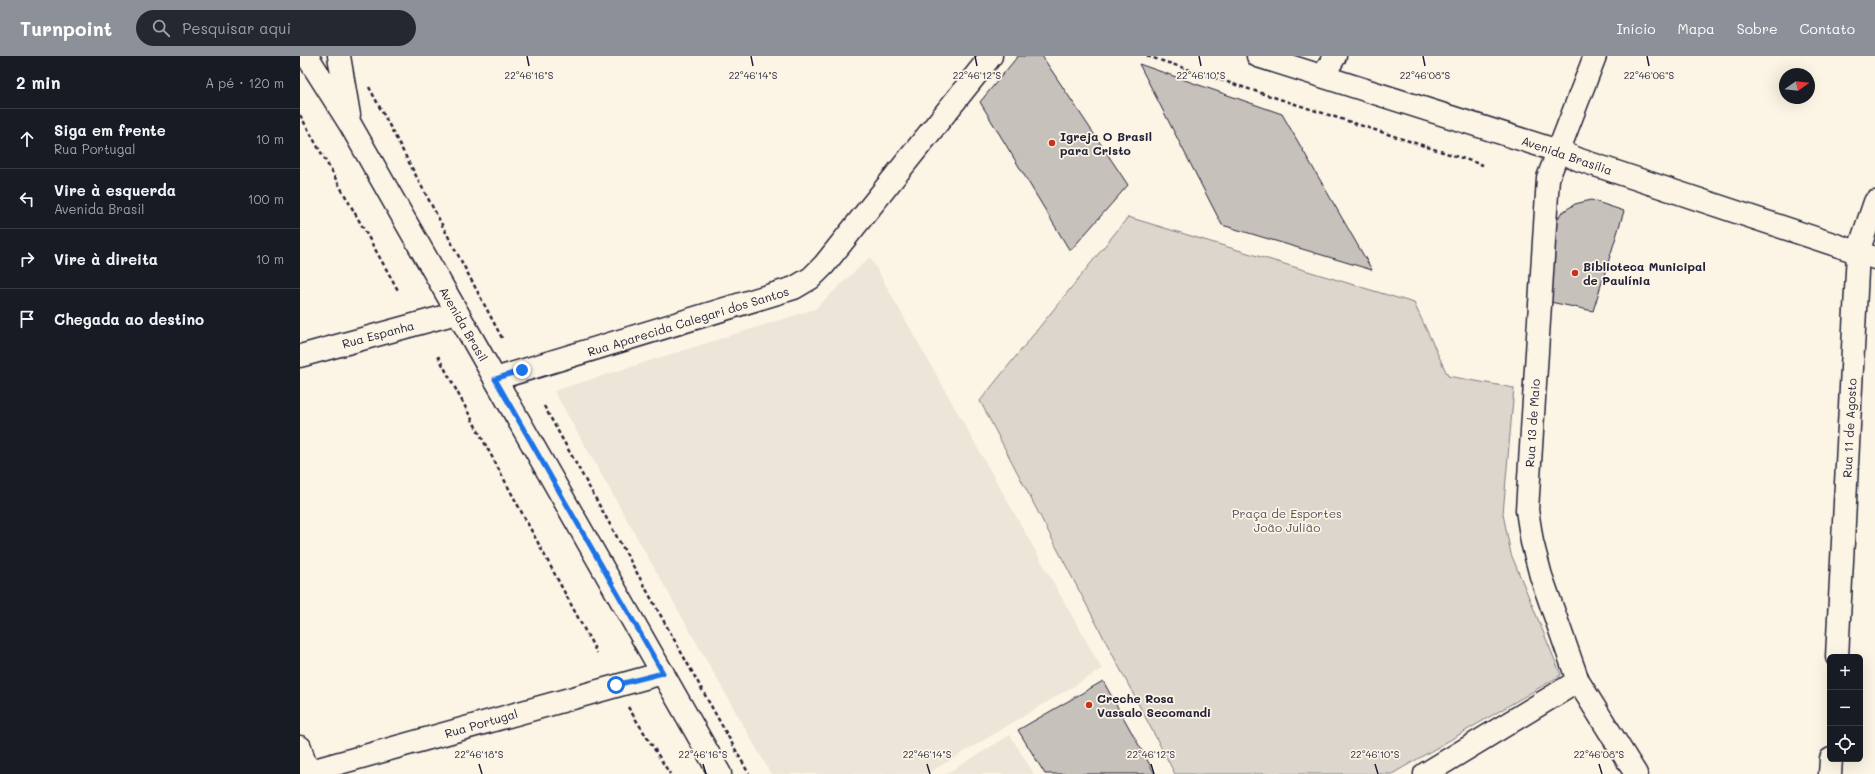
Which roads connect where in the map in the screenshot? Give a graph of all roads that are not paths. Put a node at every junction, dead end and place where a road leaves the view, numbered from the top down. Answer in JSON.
{"nodes":[{"id":1,"x":307,"y":56,"type":"edge"},
{"id":2,"x":339,"y":56,"type":"edge"},
{"id":3,"x":991,"y":56,"type":"edge"},
{"id":4,"x":1258,"y":56,"type":"edge"},
{"id":5,"x":1335,"y":56,"type":"edge"},
{"id":6,"x":1595,"y":56,"type":"edge"},
{"id":7,"x":1323,"y":76,"type":"junction"},
{"id":8,"x":350,"y":124,"type":"junction"},
{"id":9,"x":1558,"y":151,"type":"junction"},
{"id":10,"x":1875,"y":202,"type":"edge"},
{"id":11,"x":1867,"y":255,"type":"edge"},
{"id":12,"x":457,"y":313,"type":"junction"},
{"id":13,"x":300,"y":356,"type":"edge"},
{"id":14,"x":495,"y":379,"type":"junction"},
{"id":15,"x":1837,"y":654,"type":"edge"},
{"id":16,"x":663,"y":673,"type":"junction"},
{"id":17,"x":1578,"y":681,"type":"junction"},
{"id":18,"x":300,"y":747,"type":"edge"},
{"id":19,"x":1831,"y":762,"type":"edge"},
{"id":20,"x":305,"y":773,"type":"edge"},
{"id":21,"x":720,"y":774,"type":"edge"},
{"id":22,"x":1425,"y":774,"type":"edge"},
{"id":23,"x":1636,"y":774,"type":"edge"},
{"id":24,"x":1830,"y":774,"type":"edge"}],
"edges":[{"from":1,"to":8,"type":"street","name":"Avenida Brasil"},
{"from":2,"to":8,"type":"street","name":"Avenida Brasil"},
{"from":3,"to":14,"type":"street","name":"Rua Aparecida Calegari dos Santos"},
{"from":4,"to":7,"type":"street","name":"Avenida Brasília"},
{"from":5,"to":7,"type":"street"},
{"from":6,"to":9,"type":"street","name":"Rua 13 de Maio"},
{"from":7,"to":9,"type":"street","name":"Avenida Brasília"},
{"from":8,"to":12,"type":"street","name":"Avenida Brasil"},
{"from":9,"to":11,"type":"street","name":"Avenida Brasília"},
{"from":9,"to":17,"type":"street","name":"Rua 13 de Maio"},
{"from":10,"to":11,"type":"street","name":"Rua 11 de Agosto"},
{"from":11,"to":15,"type":"street","name":"Rua 11 de Agosto"},
{"from":12,"to":13,"type":"street","name":"Rua Espanha"},
{"from":12,"to":14,"type":"street","name":"Avenida Brasil"},
{"from":14,"to":16,"type":"street","name":"Avenida Brasil"},
{"from":16,"to":20,"type":"street","name":"Rua Portugal"},
{"from":16,"to":21,"type":"street","name":"Avenida Brasil"},
{"from":17,"to":22,"type":"street"},
{"from":17,"to":23,"type":"street","name":"Rua 13 de Maio"},
{"from":18,"to":20,"type":"street"},
{"from":19,"to":24,"type":"street"}]}
